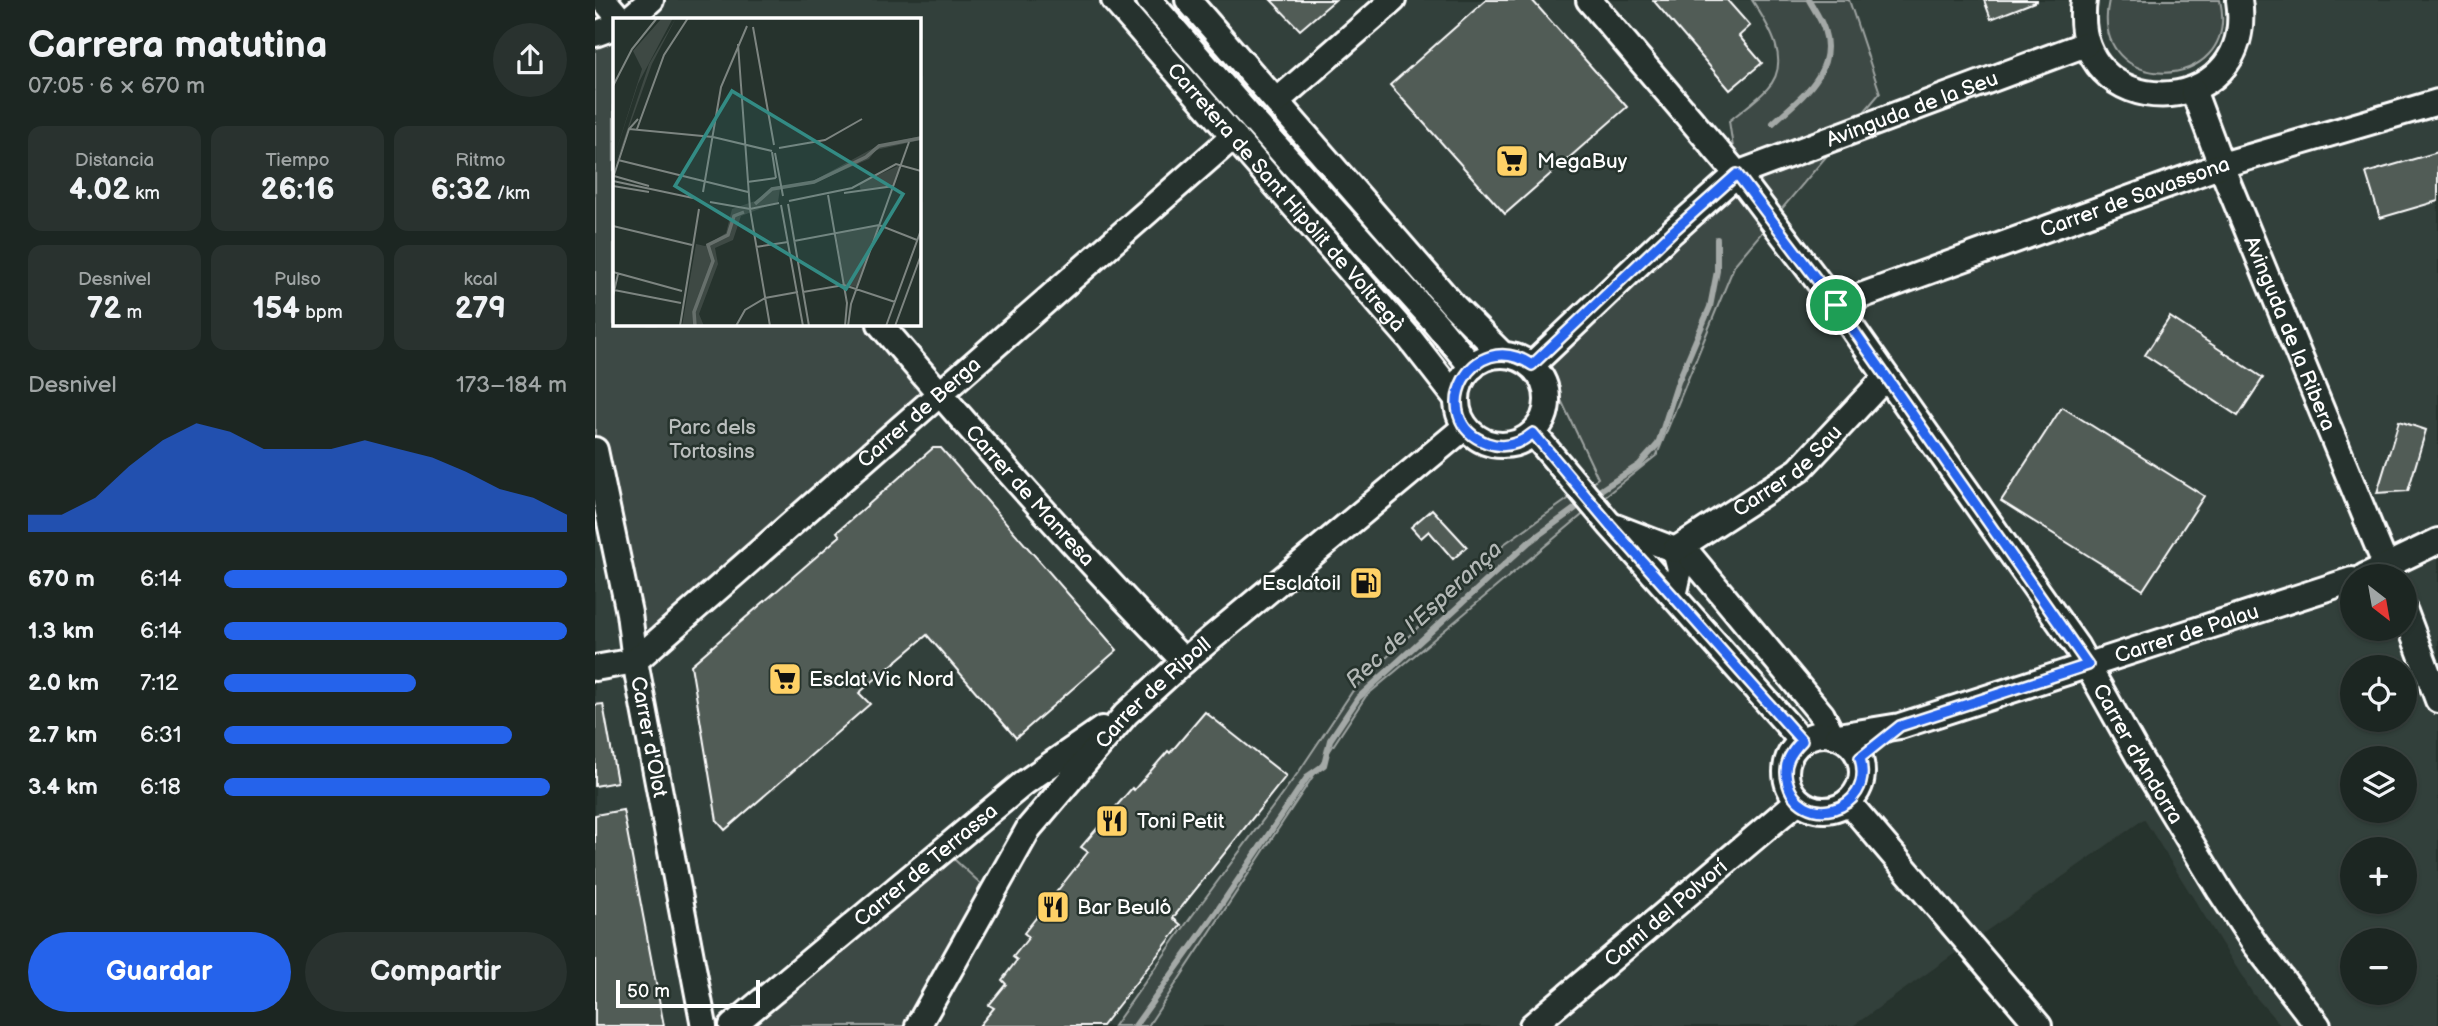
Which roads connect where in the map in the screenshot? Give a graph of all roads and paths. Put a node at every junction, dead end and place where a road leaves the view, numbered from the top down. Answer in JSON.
{"nodes":[{"id":1,"x":604,"y":0,"type":"edge"},
{"id":2,"x":651,"y":0,"type":"edge"},
{"id":3,"x":1114,"y":0,"type":"edge"},
{"id":4,"x":1149,"y":0,"type":"edge"},
{"id":5,"x":1188,"y":0,"type":"edge"},
{"id":6,"x":1393,"y":0,"type":"edge"},
{"id":7,"x":1589,"y":0,"type":"edge"},
{"id":8,"x":2084,"y":0,"type":"edge"},
{"id":9,"x":2239,"y":0,"type":"edge"},
{"id":10,"x":619,"y":18,"type":"edge"},
{"id":11,"x":630,"y":18,"type":"edge"},
{"id":12,"x":613,"y":27,"type":"edge"},
{"id":13,"x":595,"y":34,"type":"edge"},
{"id":14,"x":2086,"y":44,"type":"junction"},
{"id":15,"x":2193,"y":90,"type":"junction"},
{"id":16,"x":1277,"y":101,"type":"junction"},
{"id":17,"x":2438,"y":102,"type":"edge"},
{"id":18,"x":1234,"y":136,"type":"junction"},
{"id":19,"x":2222,"y":165,"type":"junction"},
{"id":20,"x":1737,"y":174,"type":"junction"},
{"id":21,"x":1836,"y":305,"type":"junction"},
{"id":22,"x":882,"y":326,"type":"edge"},
{"id":23,"x":1503,"y":355,"type":"junction"},
{"id":24,"x":1532,"y":365,"type":"junction"},
{"id":25,"x":1472,"y":367,"type":"junction"},
{"id":26,"x":1886,"y":377,"type":"junction"},
{"id":27,"x":939,"y":394,"type":"junction"},
{"id":28,"x":1457,"y":399,"type":"junction"},
{"id":29,"x":1465,"y":427,"type":"junction"},
{"id":30,"x":1533,"y":433,"type":"junction"},
{"id":31,"x":595,"y":450,"type":"edge"},
{"id":32,"x":1611,"y":526,"type":"junction"},
{"id":33,"x":2438,"y":541,"type":"edge"},
{"id":34,"x":1679,"y":548,"type":"junction"},
{"id":35,"x":2378,"y":564,"type":"edge"},
{"id":36,"x":2396,"y":564,"type":"edge"},
{"id":37,"x":2340,"y":584,"type":"edge"},
{"id":38,"x":1674,"y":596,"type":"junction"},
{"id":39,"x":2416,"y":641,"type":"edge"},
{"id":40,"x":635,"y":661,"type":"junction"},
{"id":41,"x":1184,"y":661,"type":"junction"},
{"id":42,"x":2088,"y":665,"type":"junction"},
{"id":43,"x":595,"y":668,"type":"edge"},
{"id":44,"x":2438,"y":699,"type":"edge"},
{"id":45,"x":1126,"y":713,"type":"junction"},
{"id":46,"x":1900,"y":726,"type":"junction"},
{"id":47,"x":1835,"y":735,"type":"junction"},
{"id":48,"x":1802,"y":741,"type":"junction"},
{"id":49,"x":1860,"y":758,"type":"junction"},
{"id":50,"x":1798,"y":801,"type":"junction"},
{"id":51,"x":1849,"y":803,"type":"junction"},
{"id":52,"x":704,"y":1026,"type":"edge"},
{"id":53,"x":732,"y":1026,"type":"edge"},
{"id":54,"x":918,"y":1026,"type":"edge"},
{"id":55,"x":1532,"y":1026,"type":"edge"},
{"id":56,"x":2039,"y":1026,"type":"edge"},
{"id":57,"x":2318,"y":1026,"type":"edge"}],
"edges":[{"from":1,"to":10,"type":"street"},
{"from":2,"to":11,"type":"street"},
{"from":3,"to":18,"type":"street","name":"Carretera de Sant Hipòlit de Voltregà"},
{"from":4,"to":25,"type":"street","name":"Carretera de Sant Hipòlit de Voltregà"},
{"from":5,"to":16,"type":"street"},
{"from":6,"to":16,"type":"street"},
{"from":7,"to":20,"type":"street","name":"Carrer d'Andorra"},
{"from":8,"to":14,"type":"street"},
{"from":9,"to":15,"type":"street"},
{"from":12,"to":13,"type":"street"},
{"from":14,"to":15,"type":"street"},
{"from":14,"to":20,"type":"street","name":"Avinguda de la Seu"},
{"from":15,"to":19,"type":"street","name":"Avinguda de la Ribera"},
{"from":16,"to":23,"type":"street"},
{"from":17,"to":19,"type":"street","name":"Carrer de Savassona"},
{"from":18,"to":27,"type":"street","name":"Carrer de Berga"},
{"from":18,"to":28,"type":"street","name":"Carretera de Sant Hipòlit de Voltregà"},
{"from":19,"to":21,"type":"street","name":"Carrer de Savassona"},
{"from":19,"to":35,"type":"street","name":"Avinguda de la Ribera"},
{"from":20,"to":21,"type":"street","name":"Carrer d'Andorra"},
{"from":20,"to":24,"type":"street"},
{"from":21,"to":26,"type":"street","name":"Carrer d'Andorra"},
{"from":22,"to":27,"type":"street","name":"Carrer de Manresa"},
{"from":23,"to":24,"type":"street"},
{"from":23,"to":25,"type":"street"},
{"from":24,"to":30,"type":"street"},
{"from":25,"to":28,"type":"street"},
{"from":26,"to":34,"type":"street","name":"Carrer de Sau"},
{"from":26,"to":42,"type":"street","name":"Carrer d'Andorra"},
{"from":27,"to":40,"type":"street","name":"Carrer de Berga"},
{"from":27,"to":41,"type":"street","name":"Carrer de Manresa"},
{"from":28,"to":29,"type":"street"},
{"from":29,"to":30,"type":"street"},
{"from":29,"to":41,"type":"street","name":"Carrer de Ripoll"},
{"from":30,"to":32,"type":"street"},
{"from":31,"to":40,"type":"street","name":"Carrer d'Olot"},
{"from":32,"to":34,"type":"street"},
{"from":32,"to":38,"type":"street"},
{"from":33,"to":36,"type":"street"},
{"from":34,"to":38,"type":"street"},
{"from":34,"to":47,"type":"street"},
{"from":37,"to":42,"type":"street","name":"Carrer de Palau"},
{"from":38,"to":48,"type":"street"},
{"from":39,"to":44,"type":"street"},
{"from":40,"to":43,"type":"street"},
{"from":40,"to":52,"type":"street","name":"Carrer d'Olot"},
{"from":41,"to":45,"type":"street","name":"Carrer de Ripoll"},
{"from":42,"to":46,"type":"street","name":"Carrer de Palau"},
{"from":42,"to":57,"type":"street","name":"Carrer d'Andorra"},
{"from":45,"to":53,"type":"street","name":"Carrer de Terrassa"},
{"from":45,"to":54,"type":"street","name":"Carrer de Ripoll"},
{"from":46,"to":47,"type":"street","name":"Carrer de Palau"},
{"from":46,"to":49,"type":"street","name":"Carrer de Palau"},
{"from":47,"to":48,"type":"street"},
{"from":47,"to":49,"type":"street"},
{"from":48,"to":50,"type":"street"},
{"from":49,"to":51,"type":"street"},
{"from":50,"to":51,"type":"street"},
{"from":50,"to":55,"type":"street","name":"Camí del Polvorí"},
{"from":51,"to":56,"type":"street"}]}
